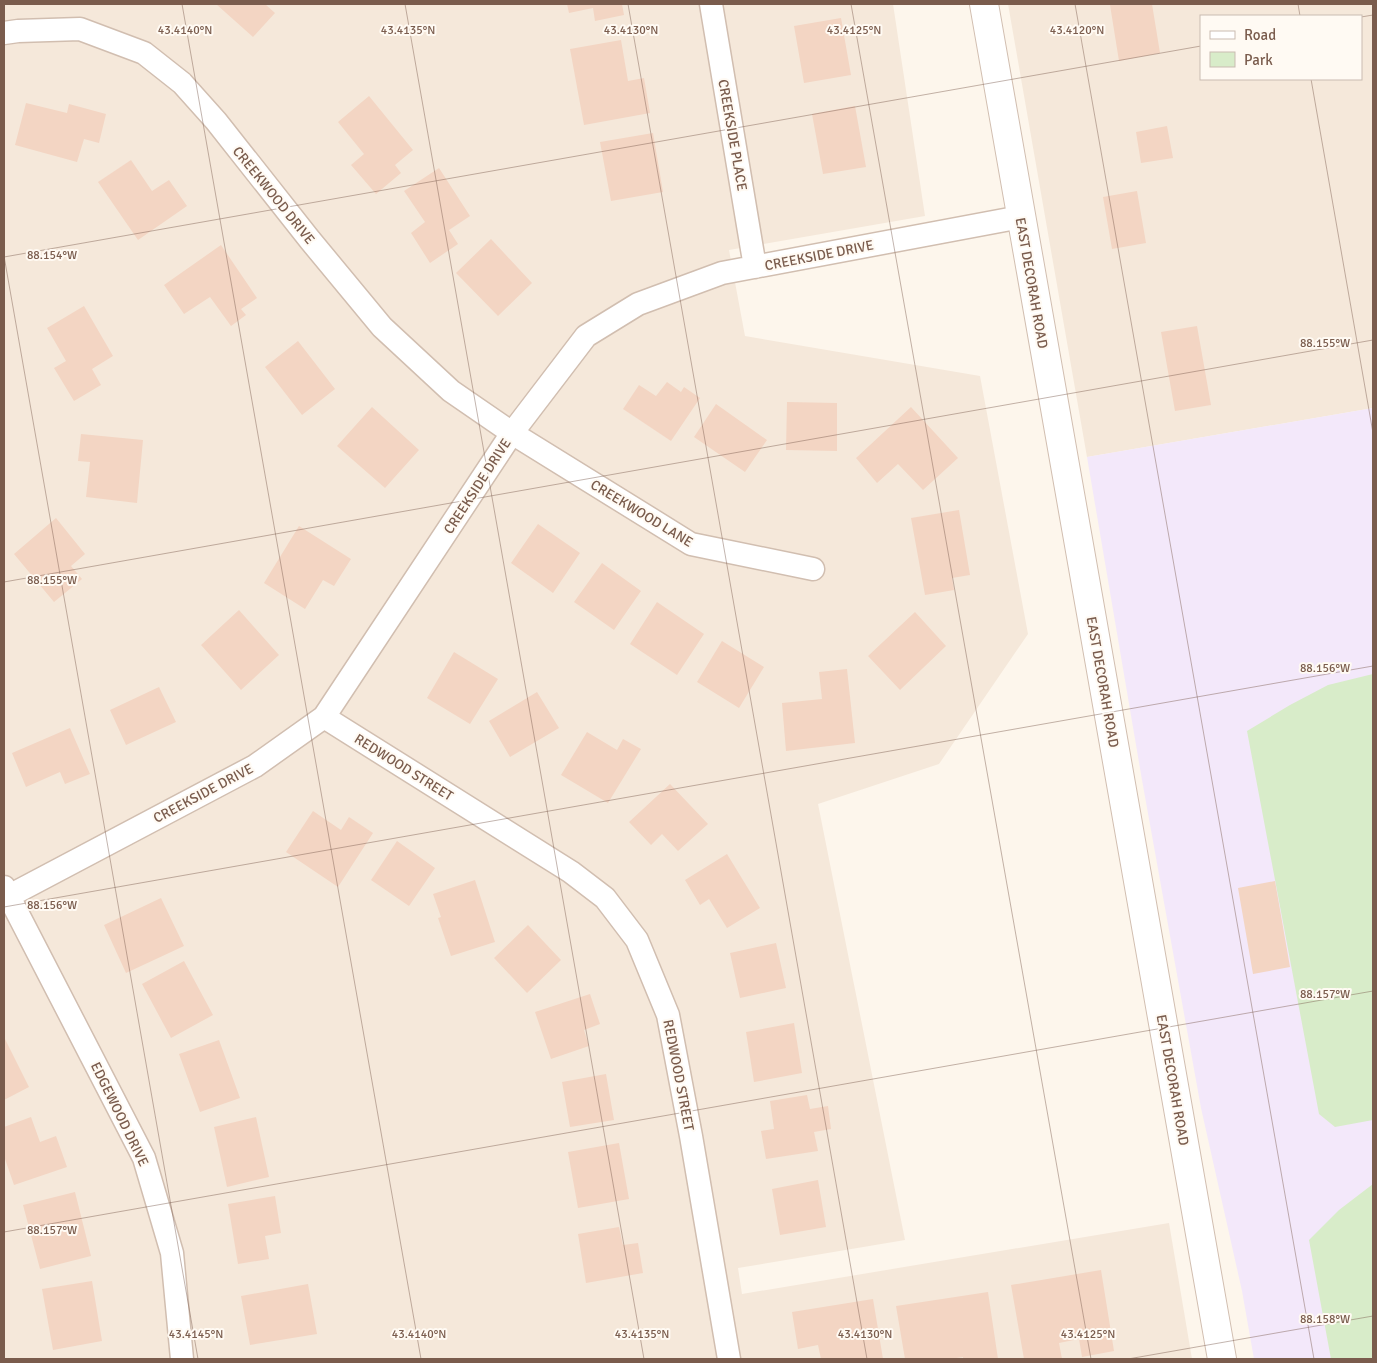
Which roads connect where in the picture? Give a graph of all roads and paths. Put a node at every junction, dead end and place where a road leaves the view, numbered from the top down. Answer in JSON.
{"nodes":[{"id":1,"x":711,"y":4,"type":"edge"},
{"id":2,"x":984,"y":4,"type":"edge"},
{"id":3,"x":4,"y":33,"type":"edge"},
{"id":4,"x":1021,"y":217,"type":"junction"},
{"id":5,"x":755,"y":267,"type":"junction"},
{"id":6,"x":512,"y":434,"type":"junction"},
{"id":7,"x":813,"y":569,"type":"dead end"},
{"id":8,"x":324,"y":717,"type":"junction"},
{"id":9,"x":6,"y":891,"type":"edge"},
{"id":10,"x":182,"y":1359,"type":"edge"},
{"id":11,"x":729,"y":1359,"type":"edge"},
{"id":12,"x":1222,"y":1359,"type":"edge"}],
"edges":[{"from":1,"to":5,"type":"street","name":"CREEKSIDE PLACE"},
{"from":2,"to":4,"type":"street","name":"EAST DECORAH ROAD"},
{"from":3,"to":6,"type":"street","name":"CREEKWOOD DRIVE"},
{"from":4,"to":5,"type":"street","name":"CREEKSIDE DRIVE"},
{"from":4,"to":12,"type":"street","name":"EAST DECORAH ROAD"},
{"from":5,"to":6,"type":"street","name":"CREEKSIDE DRIVE"},
{"from":6,"to":7,"type":"street","name":"CREEKWOOD LANE"},
{"from":6,"to":8,"type":"street","name":"CREEKSIDE DRIVE"},
{"from":8,"to":9,"type":"street","name":"CREEKSIDE DRIVE"},
{"from":8,"to":11,"type":"street","name":"REDWOOD STREET"},
{"from":9,"to":10,"type":"street","name":"EDGEWOOD DRIVE"}]}
